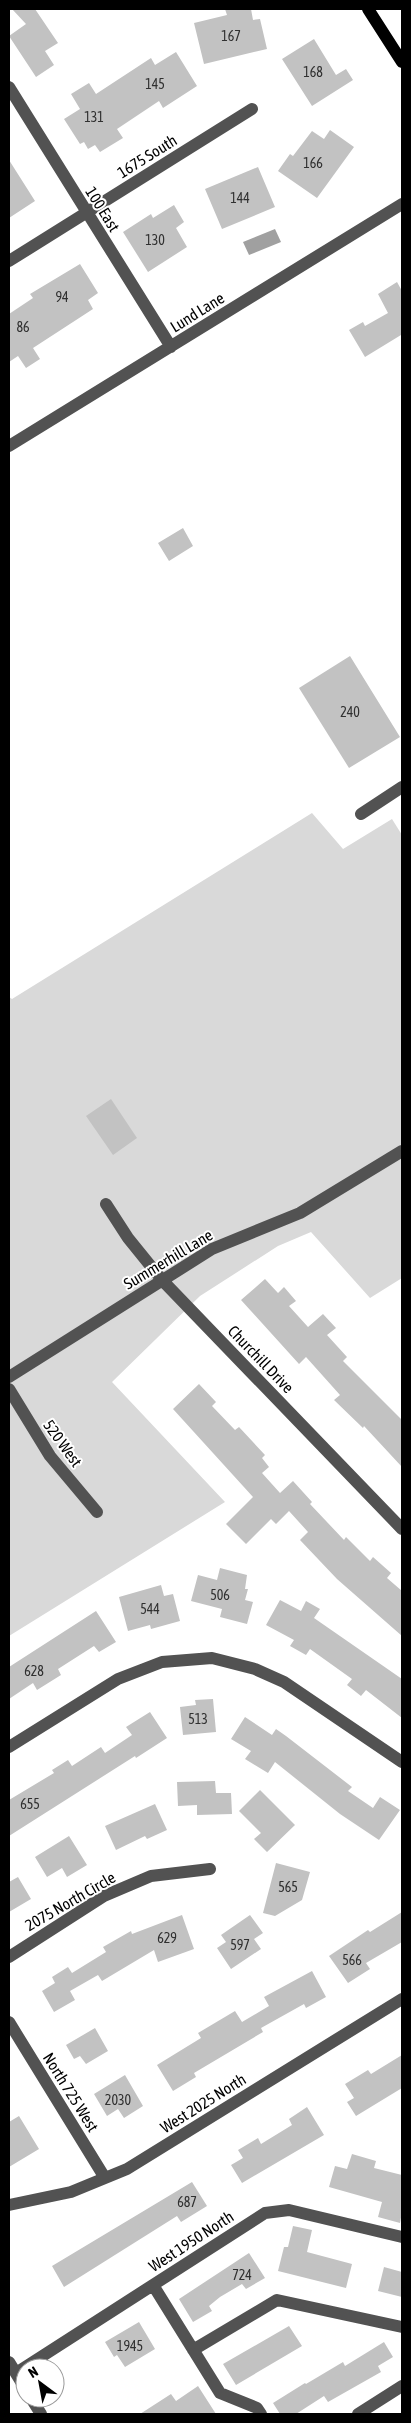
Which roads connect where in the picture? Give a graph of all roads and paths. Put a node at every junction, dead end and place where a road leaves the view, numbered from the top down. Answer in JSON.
{"nodes":[{"id":1,"x":368,"y":9,"type":"edge"},
{"id":2,"x":402,"y":62,"type":"edge"},
{"id":3,"x":9,"y":87,"type":"edge"},
{"id":4,"x":252,"y":110,"type":"dead end"},
{"id":5,"x":402,"y":204,"type":"edge"},
{"id":6,"x":86,"y":213,"type":"junction"},
{"id":7,"x":9,"y":261,"type":"edge"},
{"id":8,"x":171,"y":347,"type":"junction"},
{"id":9,"x":9,"y":446,"type":"edge"},
{"id":10,"x":402,"y":788,"type":"edge"},
{"id":11,"x":361,"y":814,"type":"dead end"},
{"id":12,"x":402,"y":1151,"type":"edge"},
{"id":13,"x":106,"y":1204,"type":"dead end"},
{"id":14,"x":162,"y":1280,"type":"junction"},
{"id":15,"x":9,"y":1377,"type":"edge"},
{"id":16,"x":9,"y":1389,"type":"edge"},
{"id":17,"x":97,"y":1512,"type":"dead end"},
{"id":18,"x":402,"y":1529,"type":"edge"},
{"id":19,"x":9,"y":1747,"type":"edge"},
{"id":20,"x":402,"y":1762,"type":"edge"},
{"id":21,"x":210,"y":1869,"type":"dead end"},
{"id":22,"x":9,"y":1957,"type":"edge"},
{"id":23,"x":402,"y":1999,"type":"edge"},
{"id":24,"x":9,"y":2022,"type":"edge"},
{"id":25,"x":105,"y":2178,"type":"junction"},
{"id":26,"x":9,"y":2205,"type":"edge"},
{"id":27,"x":402,"y":2237,"type":"edge"},
{"id":28,"x":153,"y":2285,"type":"junction"},
{"id":29,"x":402,"y":2327,"type":"edge"},
{"id":30,"x":193,"y":2350,"type":"junction"},
{"id":31,"x":39,"y":2358,"type":"edge"},
{"id":32,"x":402,"y":2386,"type":"edge"},
{"id":33,"x":261,"y":2414,"type":"edge"},
{"id":34,"x":358,"y":2414,"type":"edge"}],
"edges":[{"from":1,"to":2,"type":"main road"},
{"from":3,"to":6,"type":"street","name":"100 East"},
{"from":4,"to":6,"type":"street","name":"1675 South"},
{"from":5,"to":8,"type":"street","name":"Lund Lane"},
{"from":6,"to":7,"type":"street","name":"1675 South"},
{"from":6,"to":8,"type":"street","name":"100 East"},
{"from":8,"to":9,"type":"street","name":"Lund Lane"},
{"from":10,"to":11,"type":"street"},
{"from":12,"to":14,"type":"street","name":"Summerhill Lane"},
{"from":13,"to":14,"type":"street","name":"Churchill Drive"},
{"from":14,"to":15,"type":"street","name":"Summerhill Lane"},
{"from":14,"to":18,"type":"street","name":"Churchill Drive"},
{"from":16,"to":17,"type":"street","name":"520 West"},
{"from":19,"to":20,"type":"street"},
{"from":21,"to":22,"type":"street","name":"2075 North Circle"},
{"from":23,"to":25,"type":"street","name":"West 2025 North"},
{"from":24,"to":25,"type":"street","name":"North 725 West"},
{"from":25,"to":26,"type":"street","name":"West 2025 North"},
{"from":27,"to":28,"type":"street","name":"West 1950 North"},
{"from":28,"to":30,"type":"street"},
{"from":28,"to":31,"type":"street","name":"West 1950 North"},
{"from":29,"to":30,"type":"street"},
{"from":30,"to":33,"type":"street"},
{"from":32,"to":34,"type":"street"}]}
